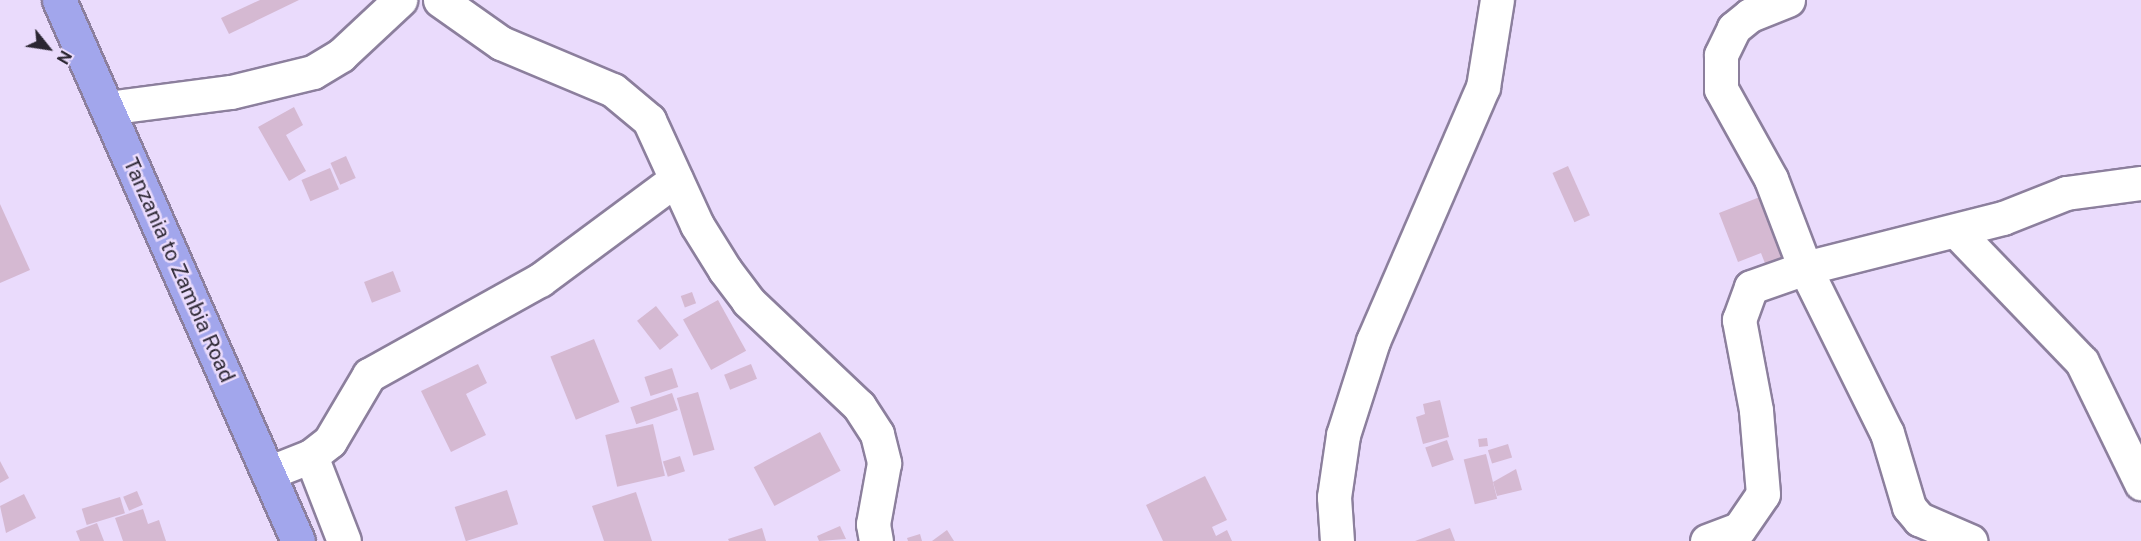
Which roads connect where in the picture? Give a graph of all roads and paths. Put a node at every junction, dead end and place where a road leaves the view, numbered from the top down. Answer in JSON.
{"nodes":[{"id":1,"x":59,"y":0,"type":"edge"},
{"id":2,"x":400,"y":0,"type":"edge"},
{"id":3,"x":440,"y":0,"type":"edge"},
{"id":4,"x":1497,"y":0,"type":"edge"},
{"id":5,"x":1788,"y":0,"type":"edge"},
{"id":6,"x":107,"y":108,"type":"junction"},
{"id":7,"x":676,"y":179,"type":"junction"},
{"id":8,"x":2141,"y":183,"type":"edge"},
{"id":9,"x":1957,"y":232,"type":"junction"},
{"id":10,"x":1805,"y":267,"type":"junction"},
{"id":11,"x":311,"y":456,"type":"junction"},
{"id":12,"x":268,"y":473,"type":"junction"},
{"id":13,"x":2141,"y":483,"type":"edge"},
{"id":14,"x":298,"y":541,"type":"edge"},
{"id":15,"x":344,"y":541,"type":"edge"},
{"id":16,"x":876,"y":541,"type":"edge"},
{"id":17,"x":1337,"y":541,"type":"edge"},
{"id":18,"x":1707,"y":541,"type":"edge"},
{"id":19,"x":1970,"y":541,"type":"edge"}],
"edges":[{"from":1,"to":6,"type":"highway","name":"Tanzania to Zambia Road"},
{"from":2,"to":6,"type":"street"},
{"from":3,"to":7,"type":"street"},
{"from":4,"to":17,"type":"street"},
{"from":5,"to":10,"type":"street"},
{"from":6,"to":12,"type":"highway","name":"Tanzania to Zambia Road"},
{"from":7,"to":11,"type":"street"},
{"from":7,"to":16,"type":"street"},
{"from":8,"to":9,"type":"street"},
{"from":9,"to":10,"type":"street"},
{"from":9,"to":13,"type":"street"},
{"from":10,"to":18,"type":"street"},
{"from":10,"to":19,"type":"street"},
{"from":11,"to":12,"type":"street"},
{"from":11,"to":15,"type":"street"},
{"from":12,"to":14,"type":"highway","name":"Tanzania to Zambia Road"}]}
